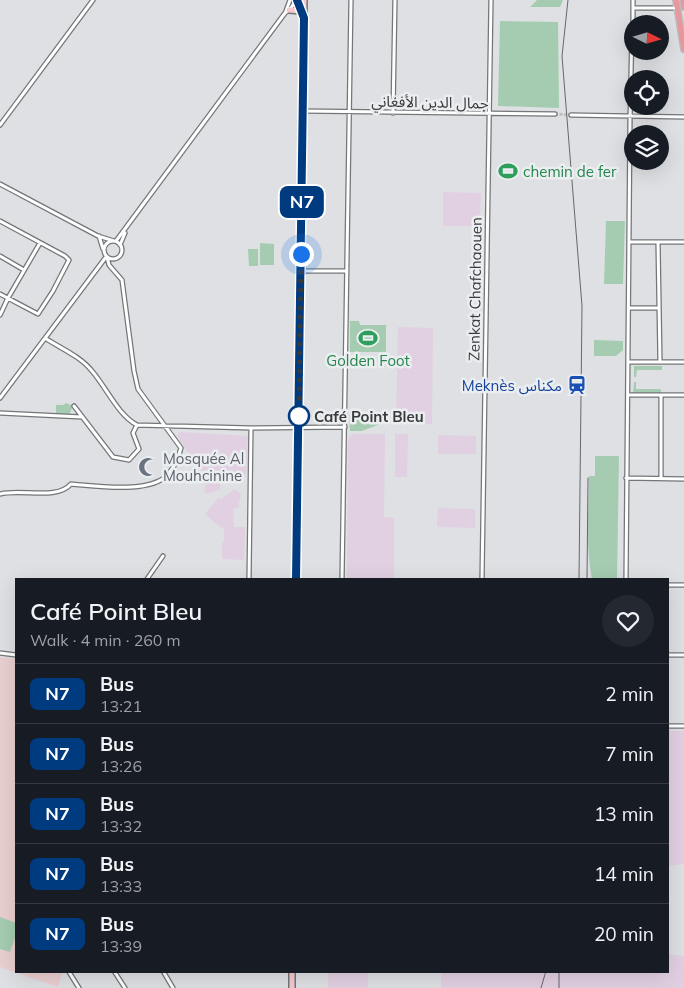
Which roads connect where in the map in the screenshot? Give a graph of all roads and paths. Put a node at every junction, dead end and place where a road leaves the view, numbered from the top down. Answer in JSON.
{"nodes":[{"id":1,"x":93,"y":0,"type":"edge"},
{"id":2,"x":290,"y":0,"type":"edge"},
{"id":3,"x":296,"y":0,"type":"edge"},
{"id":4,"x":304,"y":0,"type":"edge"},
{"id":5,"x":350,"y":0,"type":"edge"},
{"id":6,"x":395,"y":0,"type":"edge"},
{"id":7,"x":491,"y":0,"type":"edge"},
{"id":8,"x":633,"y":0,"type":"edge"},
{"id":9,"x":676,"y":0,"type":"edge"},
{"id":10,"x":683,"y":0,"type":"edge"},
{"id":11,"x":684,"y":7,"type":"edge"},
{"id":12,"x":633,"y":8,"type":"junction"},
{"id":13,"x":677,"y":8,"type":"junction"},
{"id":14,"x":301,"y":10,"type":"junction"},
{"id":15,"x":287,"y":11,"type":"junction"},
{"id":16,"x":633,"y":15,"type":"edge"},
{"id":17,"x":304,"y":18,"type":"junction"},
{"id":18,"x":684,"y":49,"type":"edge"},
{"id":19,"x":304,"y":111,"type":"junction"},
{"id":20,"x":349,"y":112,"type":"junction"},
{"id":21,"x":393,"y":113,"type":"junction"},
{"id":22,"x":489,"y":114,"type":"junction"},
{"id":23,"x":555,"y":114,"type":"tunnel mouth"},
{"id":24,"x":571,"y":115,"type":"tunnel mouth"},
{"id":25,"x":624,"y":115,"type":"edge"},
{"id":26,"x":630,"y":115,"type":"joint"},
{"id":27,"x":684,"y":117,"type":"edge"},
{"id":28,"x":0,"y":125,"type":"edge"},
{"id":29,"x":0,"y":184,"type":"edge"},
{"id":30,"x":0,"y":221,"type":"edge"},
{"id":31,"x":126,"y":230,"type":"junction"},
{"id":32,"x":98,"y":236,"type":"junction"},
{"id":33,"x":115,"y":241,"type":"junction"},
{"id":34,"x":630,"y":242,"type":"junction"},
{"id":35,"x":658,"y":242,"type":"junction"},
{"id":36,"x":684,"y":242,"type":"edge"},
{"id":37,"x":40,"y":243,"type":"junction"},
{"id":38,"x":120,"y":245,"type":"junction"},
{"id":39,"x":104,"y":251,"type":"junction"},
{"id":40,"x":0,"y":256,"type":"edge"},
{"id":41,"x":106,"y":257,"type":"junction"},
{"id":42,"x":112,"y":259,"type":"junction"},
{"id":43,"x":112,"y":268,"type":"junction"},
{"id":44,"x":24,"y":270,"type":"junction"},
{"id":45,"x":301,"y":270,"type":"junction"},
{"id":46,"x":346,"y":271,"type":"junction"},
{"id":47,"x":0,"y":294,"type":"edge"},
{"id":48,"x":8,"y":298,"type":"junction"},
{"id":49,"x":629,"y":308,"type":"junction"},
{"id":50,"x":658,"y":308,"type":"junction"},
{"id":51,"x":0,"y":316,"type":"edge"},
{"id":52,"x":45,"y":338,"type":"junction"},
{"id":53,"x":628,"y":362,"type":"junction"},
{"id":54,"x":660,"y":362,"type":"junction"},
{"id":55,"x":684,"y":362,"type":"edge"},
{"id":56,"x":628,"y":395,"type":"junction"},
{"id":57,"x":661,"y":395,"type":"junction"},
{"id":58,"x":684,"y":395,"type":"edge"},
{"id":59,"x":0,"y":398,"type":"edge"},
{"id":60,"x":74,"y":406,"type":"dead end"},
{"id":61,"x":0,"y":413,"type":"edge"},
{"id":62,"x":83,"y":417,"type":"junction"},
{"id":63,"x":137,"y":424,"type":"junction"},
{"id":64,"x":166,"y":426,"type":"junction"},
{"id":65,"x":344,"y":427,"type":"junction"},
{"id":66,"x":251,"y":428,"type":"junction"},
{"id":67,"x":299,"y":428,"type":"junction"},
{"id":68,"x":626,"y":478,"type":"junction"},
{"id":69,"x":661,"y":478,"type":"junction"},
{"id":70,"x":684,"y":479,"type":"edge"},
{"id":71,"x":0,"y":494,"type":"edge"},
{"id":72,"x":163,"y":556,"type":"dead end"},
{"id":73,"x":148,"y":578,"type":"edge"},
{"id":74,"x":250,"y":578,"type":"edge"},
{"id":75,"x":296,"y":578,"type":"edge"},
{"id":76,"x":342,"y":578,"type":"edge"},
{"id":77,"x":482,"y":578,"type":"edge"},
{"id":78,"x":626,"y":578,"type":"edge"},
{"id":79,"x":669,"y":585,"type":"edge"},
{"id":80,"x":684,"y":585,"type":"edge"},
{"id":81,"x":0,"y":653,"type":"edge"},
{"id":82,"x":15,"y":655,"type":"edge"},
{"id":83,"x":669,"y":655,"type":"edge"},
{"id":84,"x":684,"y":655,"type":"edge"},
{"id":85,"x":669,"y":726,"type":"edge"},
{"id":86,"x":684,"y":726,"type":"edge"},
{"id":87,"x":70,"y":973,"type":"edge"},
{"id":88,"x":115,"y":973,"type":"edge"},
{"id":89,"x":164,"y":973,"type":"edge"},
{"id":90,"x":292,"y":973,"type":"edge"},
{"id":91,"x":79,"y":988,"type":"edge"},
{"id":92,"x":125,"y":988,"type":"edge"},
{"id":93,"x":174,"y":988,"type":"edge"},
{"id":94,"x":292,"y":988,"type":"edge"}],
"edges":[{"from":1,"to":28,"type":"street"},
{"from":2,"to":15,"type":"street"},
{"from":3,"to":14,"type":"main road"},
{"from":3,"to":15,"type":"street"},
{"from":4,"to":17,"type":"main road"},
{"from":5,"to":20,"type":"street"},
{"from":6,"to":21,"type":"street"},
{"from":7,"to":22,"type":"street","name":"Zenkat Chafchaouen"},
{"from":8,"to":12,"type":"street"},
{"from":9,"to":13,"type":"main road"},
{"from":10,"to":11,"type":"main road"},
{"from":12,"to":13,"type":"street"},
{"from":12,"to":16,"type":"street"},
{"from":13,"to":18,"type":"main road"},
{"from":14,"to":15,"type":"main road"},
{"from":14,"to":17,"type":"main road"},
{"from":15,"to":31,"type":"street"},
{"from":17,"to":19,"type":"main road"},
{"from":19,"to":20,"type":"street","name":"جمال الدين الأفغاني"},
{"from":19,"to":45,"type":"main road"},
{"from":20,"to":21,"type":"street","name":"جمال الدين الأفغاني"},
{"from":20,"to":46,"type":"street"},
{"from":21,"to":22,"type":"street","name":"جمال الدين الأفغاني"},
{"from":22,"to":23,"type":"street","name":"جمال الدين الأفغاني"},
{"from":22,"to":77,"type":"street","name":"Zenkat Chafchaouen"},
{"from":24,"to":25,"type":"street"},
{"from":26,"to":27,"type":"street"},
{"from":26,"to":34,"type":"street"},
{"from":29,"to":32,"type":"street"},
{"from":30,"to":37,"type":"street"},
{"from":31,"to":33,"type":"street"},
{"from":31,"to":38,"type":"street"},
{"from":32,"to":33,"type":"street"},
{"from":32,"to":39,"type":"street"},
{"from":33,"to":38,"type":"street"},
{"from":33,"to":39,"type":"street"},
{"from":34,"to":35,"type":"street"},
{"from":34,"to":49,"type":"street"},
{"from":35,"to":36,"type":"street"},
{"from":35,"to":50,"type":"street"},
{"from":37,"to":44,"type":"street"},
{"from":37,"to":48,"type":"street"},
{"from":38,"to":42,"type":"street"},
{"from":39,"to":41,"type":"street"},
{"from":40,"to":44,"type":"street"},
{"from":41,"to":42,"type":"street"},
{"from":41,"to":43,"type":"street"},
{"from":41,"to":52,"type":"street"},
{"from":42,"to":43,"type":"street"},
{"from":43,"to":64,"type":"street"},
{"from":44,"to":48,"type":"street"},
{"from":45,"to":46,"type":"street"},
{"from":45,"to":67,"type":"main road"},
{"from":46,"to":65,"type":"street"},
{"from":47,"to":48,"type":"street"},
{"from":48,"to":51,"type":"street"},
{"from":49,"to":50,"type":"street"},
{"from":49,"to":53,"type":"street"},
{"from":50,"to":54,"type":"street"},
{"from":52,"to":59,"type":"street"},
{"from":52,"to":63,"type":"street"},
{"from":53,"to":54,"type":"street"},
{"from":53,"to":56,"type":"street"},
{"from":54,"to":55,"type":"street"},
{"from":56,"to":57,"type":"street"},
{"from":56,"to":68,"type":"street"},
{"from":57,"to":58,"type":"street"},
{"from":57,"to":69,"type":"street"},
{"from":60,"to":62,"type":"street"},
{"from":61,"to":62,"type":"street"},
{"from":62,"to":63,"type":"street"},
{"from":63,"to":64,"type":"street"},
{"from":64,"to":66,"type":"street"},
{"from":64,"to":71,"type":"street"},
{"from":65,"to":67,"type":"street"},
{"from":65,"to":76,"type":"street"},
{"from":66,"to":67,"type":"street"},
{"from":66,"to":74,"type":"street"},
{"from":67,"to":75,"type":"main road"},
{"from":68,"to":69,"type":"street"},
{"from":68,"to":78,"type":"street"},
{"from":69,"to":70,"type":"street"},
{"from":72,"to":73,"type":"street"},
{"from":79,"to":80,"type":"street"},
{"from":81,"to":82,"type":"street"},
{"from":83,"to":84,"type":"street"},
{"from":85,"to":86,"type":"street"},
{"from":87,"to":91,"type":"street"},
{"from":88,"to":92,"type":"street"},
{"from":89,"to":93,"type":"street"},
{"from":90,"to":94,"type":"main road"}]}
